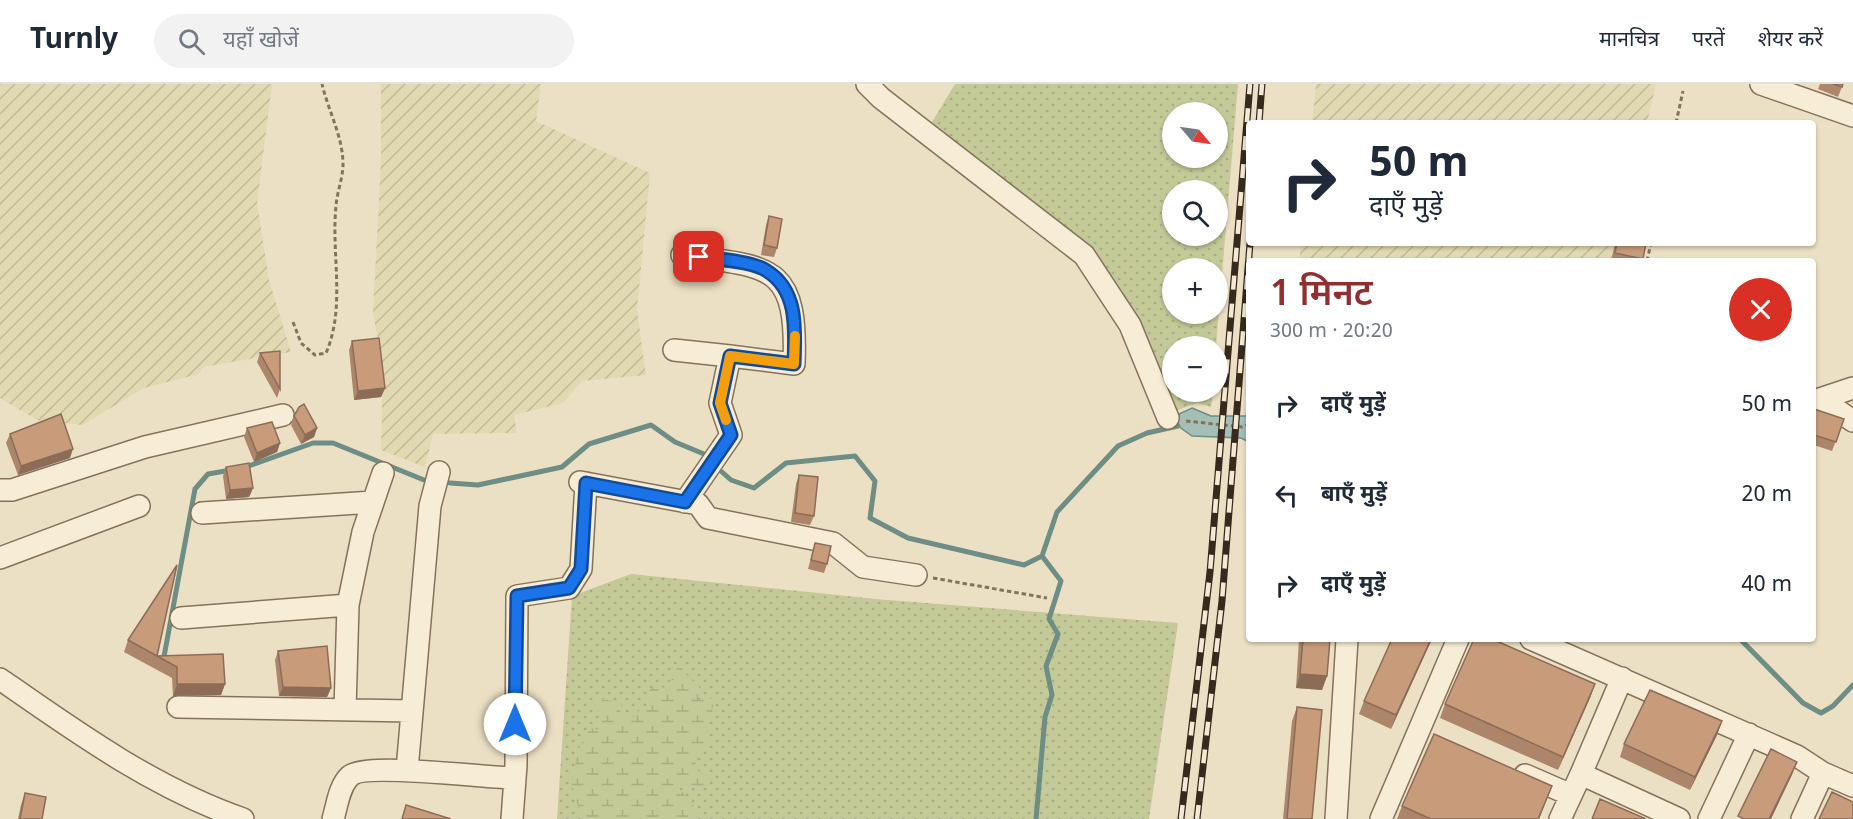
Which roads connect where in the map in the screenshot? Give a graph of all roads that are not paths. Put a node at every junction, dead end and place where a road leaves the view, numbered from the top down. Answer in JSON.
{"nodes":[{"id":1,"x":867,"y":84,"type":"edge"},
{"id":2,"x":1761,"y":84,"type":"edge"},
{"id":3,"x":1853,"y":116,"type":"edge"},
{"id":4,"x":682,"y":255,"type":"dead end"},
{"id":5,"x":674,"y":350,"type":"dead end"},
{"id":6,"x":730,"y":356,"type":"junction"},
{"id":7,"x":1853,"y":388,"type":"edge"},
{"id":8,"x":1817,"y":400,"type":"edge"},
{"id":9,"x":283,"y":415,"type":"dead end"},
{"id":10,"x":1168,"y":418,"type":"road end"},
{"id":11,"x":1853,"y":421,"type":"edge"},
{"id":12,"x":439,"y":472,"type":"dead end"},
{"id":13,"x":383,"y":473,"type":"dead end"},
{"id":14,"x":0,"y":490,"type":"edge"},
{"id":15,"x":373,"y":502,"type":"junction"},
{"id":16,"x":685,"y":502,"type":"junction"},
{"id":17,"x":139,"y":506,"type":"dead end"},
{"id":18,"x":202,"y":513,"type":"dead end"},
{"id":19,"x":0,"y":558,"type":"edge"},
{"id":20,"x":916,"y":575,"type":"road end"},
{"id":21,"x":348,"y":605,"type":"junction"},
{"id":22,"x":181,"y":618,"type":"dead end"},
{"id":23,"x":1347,"y":642,"type":"edge"},
{"id":24,"x":1457,"y":642,"type":"edge"},
{"id":25,"x":1538,"y":642,"type":"edge"},
{"id":26,"x":1622,"y":678,"type":"junction"},
{"id":27,"x":0,"y":679,"type":"edge"},
{"id":28,"x":178,"y":707,"type":"dead end"},
{"id":29,"x":345,"y":710,"type":"junction"},
{"id":30,"x":412,"y":711,"type":"junction"},
{"id":31,"x":1420,"y":728,"type":"junction"},
{"id":32,"x":1749,"y":734,"type":"junction"},
{"id":33,"x":1441,"y":738,"type":"edge"},
{"id":34,"x":1506,"y":766,"type":"edge"},
{"id":35,"x":407,"y":770,"type":"junction"},
{"id":36,"x":1823,"y":773,"type":"junction"},
{"id":37,"x":1581,"y":774,"type":"junction"},
{"id":38,"x":515,"y":778,"type":"junction"},
{"id":39,"x":1853,"y":786,"type":"edge"},
{"id":40,"x":1571,"y":795,"type":"junction"},
{"id":41,"x":243,"y":819,"type":"edge"},
{"id":42,"x":333,"y":819,"type":"edge"},
{"id":43,"x":512,"y":819,"type":"edge"},
{"id":44,"x":1336,"y":819,"type":"edge"},
{"id":45,"x":1381,"y":819,"type":"edge"},
{"id":46,"x":1560,"y":819,"type":"edge"},
{"id":47,"x":1680,"y":819,"type":"edge"},
{"id":48,"x":1709,"y":819,"type":"edge"},
{"id":49,"x":1802,"y":819,"type":"edge"}],
"edges":[{"from":1,"to":10,"type":"street"},
{"from":2,"to":3,"type":"street"},
{"from":4,"to":6,"type":"street"},
{"from":5,"to":6,"type":"street"},
{"from":6,"to":16,"type":"street"},
{"from":7,"to":8,"type":"street"},
{"from":8,"to":11,"type":"street"},
{"from":9,"to":14,"type":"street"},
{"from":12,"to":30,"type":"street"},
{"from":13,"to":15,"type":"street"},
{"from":15,"to":18,"type":"street"},
{"from":15,"to":21,"type":"street"},
{"from":16,"to":20,"type":"street"},
{"from":16,"to":38,"type":"street"},
{"from":17,"to":19,"type":"street"},
{"from":21,"to":22,"type":"street"},
{"from":21,"to":29,"type":"street"},
{"from":23,"to":44,"type":"street"},
{"from":24,"to":31,"type":"street"},
{"from":25,"to":26,"type":"street"},
{"from":26,"to":32,"type":"street"},
{"from":26,"to":37,"type":"street"},
{"from":27,"to":41,"type":"street"},
{"from":28,"to":29,"type":"street"},
{"from":29,"to":30,"type":"street"},
{"from":30,"to":35,"type":"street"},
{"from":31,"to":33,"type":"street"},
{"from":31,"to":45,"type":"street"},
{"from":32,"to":36,"type":"street"},
{"from":32,"to":48,"type":"street"},
{"from":34,"to":40,"type":"street"},
{"from":35,"to":38,"type":"street"},
{"from":35,"to":42,"type":"street"},
{"from":36,"to":39,"type":"street"},
{"from":36,"to":49,"type":"street"},
{"from":37,"to":40,"type":"street"},
{"from":37,"to":47,"type":"street"},
{"from":38,"to":43,"type":"street"},
{"from":40,"to":46,"type":"street"}]}
